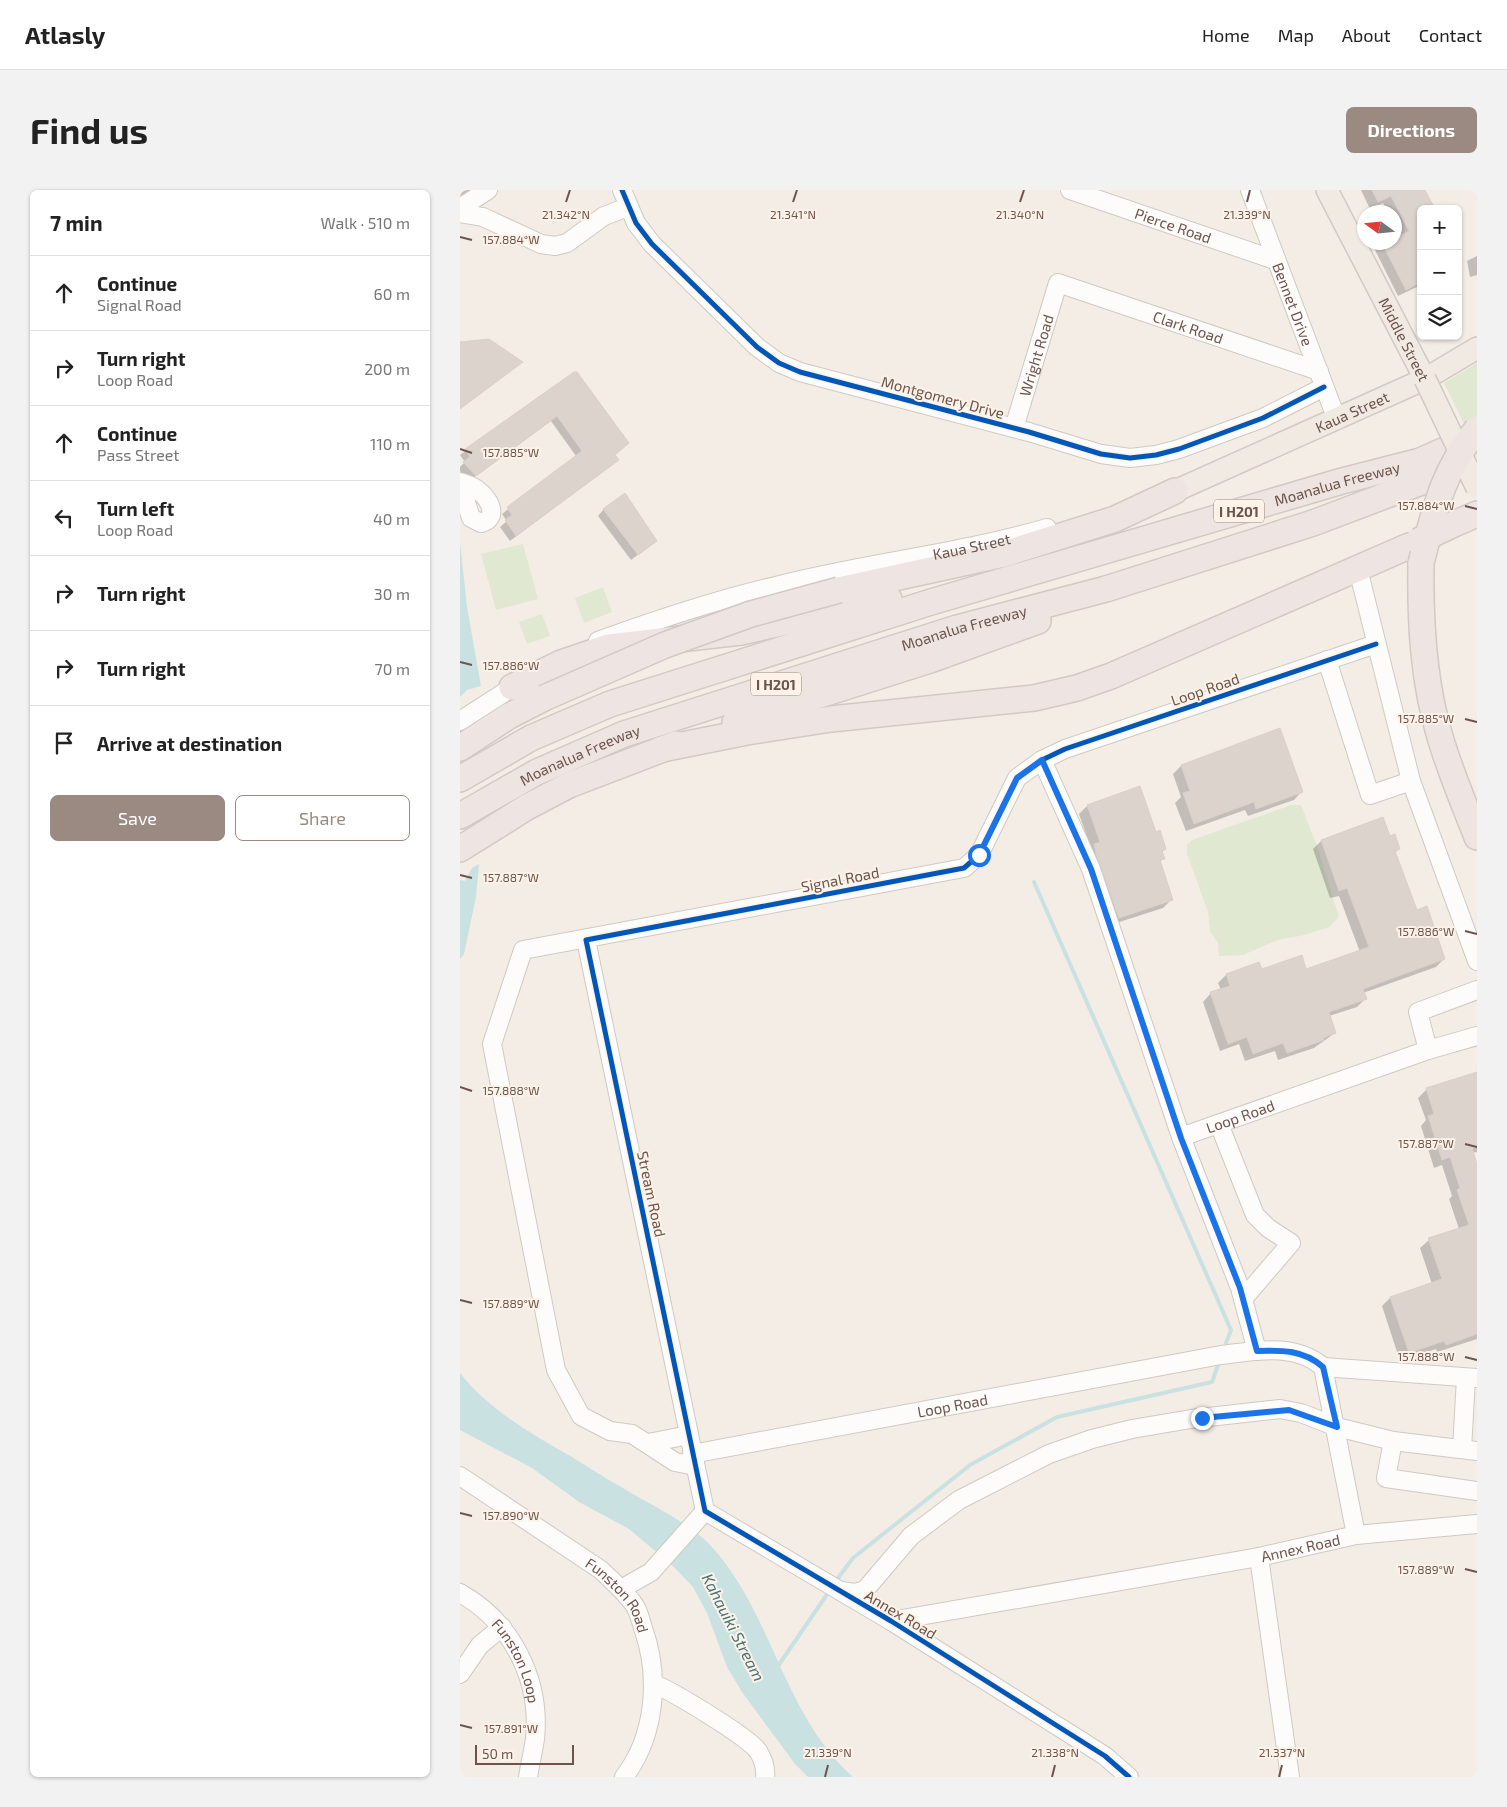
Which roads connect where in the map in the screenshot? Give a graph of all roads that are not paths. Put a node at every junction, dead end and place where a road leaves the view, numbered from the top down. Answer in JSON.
{"nodes":[{"id":1,"x":488,"y":190,"type":"edge"},
{"id":2,"x":622,"y":190,"type":"edge"},
{"id":3,"x":1070,"y":190,"type":"edge"},
{"id":4,"x":1250,"y":190,"type":"edge"},
{"id":5,"x":1327,"y":190,"type":"edge"},
{"id":6,"x":628,"y":207,"type":"junction"},
{"id":7,"x":460,"y":208,"type":"edge"},
{"id":8,"x":460,"y":213,"type":"edge"},
{"id":9,"x":1275,"y":260,"type":"junction"},
{"id":10,"x":1058,"y":283,"type":"joint"},
{"id":11,"x":1477,"y":348,"type":"edge"},
{"id":12,"x":1321,"y":379,"type":"junction"},
{"id":13,"x":1425,"y":379,"type":"junction"},
{"id":14,"x":1337,"y":420,"type":"junction"},
{"id":15,"x":1014,"y":428,"type":"junction"},
{"id":16,"x":1477,"y":429,"type":"edge"},
{"id":17,"x":1477,"y":436,"type":"edge"},
{"id":18,"x":1477,"y":461,"type":"edge"},
{"id":19,"x":1477,"y":488,"type":"edge"},
{"id":20,"x":1175,"y":491,"type":"junction"},
{"id":21,"x":1477,"y":514,"type":"edge"},
{"id":22,"x":1415,"y":554,"type":"junction"},
{"id":23,"x":1048,"y":567,"type":"junction"},
{"id":24,"x":1358,"y":568,"type":"junction"},
{"id":25,"x":1106,"y":589,"type":"junction"},
{"id":26,"x":1376,"y":644,"type":"junction"},
{"id":27,"x":1327,"y":660,"type":"junction"},
{"id":28,"x":512,"y":687,"type":"junction"},
{"id":29,"x":460,"y":721,"type":"edge"},
{"id":30,"x":460,"y":748,"type":"edge"},
{"id":31,"x":662,"y":749,"type":"junction"},
{"id":32,"x":1042,"y":760,"type":"junction"},
{"id":33,"x":460,"y":779,"type":"edge"},
{"id":34,"x":1411,"y":781,"type":"junction"},
{"id":35,"x":460,"y":816,"type":"edge"},
{"id":36,"x":1477,"y":837,"type":"edge"},
{"id":37,"x":460,"y":849,"type":"edge"},
{"id":38,"x":586,"y":940,"type":"junction"},
{"id":39,"x":1477,"y":961,"type":"edge"},
{"id":40,"x":1477,"y":990,"type":"edge"},
{"id":41,"x":1477,"y":1036,"type":"edge"},
{"id":42,"x":1428,"y":1050,"type":"junction"},
{"id":43,"x":1218,"y":1124,"type":"junction"},
{"id":44,"x":1181,"y":1138,"type":"junction"},
{"id":45,"x":1243,"y":1299,"type":"junction"},
{"id":46,"x":1257,"y":1351,"type":"junction"},
{"id":47,"x":1323,"y":1367,"type":"junction"},
{"id":48,"x":1472,"y":1378,"type":"edge"},
{"id":49,"x":1337,"y":1427,"type":"junction"},
{"id":50,"x":689,"y":1435,"type":"junction"},
{"id":51,"x":1393,"y":1441,"type":"junction"},
{"id":52,"x":648,"y":1443,"type":"junction"},
{"id":53,"x":1469,"y":1450,"type":"edge"},
{"id":54,"x":694,"y":1460,"type":"junction"},
{"id":55,"x":460,"y":1476,"type":"edge"},
{"id":56,"x":1477,"y":1491,"type":"edge"},
{"id":57,"x":699,"y":1517,"type":"junction"},
{"id":58,"x":1477,"y":1524,"type":"edge"},
{"id":59,"x":1356,"y":1535,"type":"junction"},
{"id":60,"x":1259,"y":1557,"type":"junction"},
{"id":61,"x":621,"y":1589,"type":"junction"},
{"id":62,"x":840,"y":1591,"type":"junction"},
{"id":63,"x":460,"y":1593,"type":"edge"},
{"id":64,"x":891,"y":1621,"type":"junction"},
{"id":65,"x":502,"y":1627,"type":"junction"},
{"id":66,"x":460,"y":1674,"type":"edge"},
{"id":67,"x":654,"y":1684,"type":"junction"},
{"id":68,"x":528,"y":1777,"type":"edge"},
{"id":69,"x":624,"y":1777,"type":"edge"},
{"id":70,"x":765,"y":1777,"type":"edge"},
{"id":71,"x":1129,"y":1777,"type":"edge"},
{"id":72,"x":1290,"y":1777,"type":"edge"}],
"edges":[{"from":1,"to":7,"type":"street"},
{"from":2,"to":6,"type":"street","name":"Montgomery Drive"},
{"from":3,"to":9,"type":"street","name":"Pierce Road"},
{"from":4,"to":9,"type":"street","name":"Bennet Drive"},
{"from":5,"to":13,"type":"main road","name":"Middle Street"},
{"from":6,"to":8,"type":"street"},
{"from":6,"to":15,"type":"street","name":"Montgomery Drive"},
{"from":9,"to":12,"type":"street","name":"Bennet Drive"},
{"from":10,"to":12,"type":"street","name":"Clark Road"},
{"from":10,"to":15,"type":"street","name":"Wright Road"},
{"from":11,"to":13,"type":"main road","name":"Kaua Street"},
{"from":12,"to":14,"type":"street","name":"Bennet Drive"},
{"from":12,"to":15,"type":"street","name":"Montgomery Drive"},
{"from":13,"to":14,"type":"main road","name":"Kaua Street"},
{"from":13,"to":19,"type":"main road","name":"Middle Street","bridge":true},
{"from":14,"to":20,"type":"main road","name":"Kaua Street"},
{"from":16,"to":22,"type":"highway","bridge":true},
{"from":17,"to":23,"type":"highway","name":"Moanalua Freeway","number":"I H201"},
{"from":18,"to":25,"type":"highway","name":"Moanalua Freeway","number":"I H201"},
{"from":20,"to":28,"type":"street","name":"Kaua Street"},
{"from":20,"to":30,"type":"highway","bridge":true},
{"from":21,"to":22,"type":"highway","bridge":true},
{"from":22,"to":24,"type":"highway"},
{"from":22,"to":36,"type":"highway"},
{"from":23,"to":28,"type":"highway"},
{"from":23,"to":33,"type":"highway","name":"Moanalua Freeway","number":"I H201"},
{"from":24,"to":26,"type":"street"},
{"from":24,"to":31,"type":"highway"},
{"from":25,"to":31,"type":"highway"},
{"from":25,"to":35,"type":"highway","name":"Moanalua Freeway","number":"I H201"},
{"from":26,"to":27,"type":"street","name":"Loop Road"},
{"from":26,"to":34,"type":"street"},
{"from":27,"to":32,"type":"street","name":"Loop Road"},
{"from":27,"to":34,"type":"street"},
{"from":28,"to":29,"type":"street","name":"Kaua Street"},
{"from":31,"to":37,"type":"highway"},
{"from":32,"to":38,"type":"street","name":"Signal Road"},
{"from":32,"to":44,"type":"street"},
{"from":34,"to":39,"type":"street"},
{"from":38,"to":50,"type":"street","name":"Stream Road"},
{"from":38,"to":52,"type":"street","name":"Signal Road"},
{"from":40,"to":42,"type":"street"},
{"from":41,"to":42,"type":"street","name":"Loop Road"},
{"from":42,"to":43,"type":"street","name":"Loop Road"},
{"from":43,"to":44,"type":"street","name":"Loop Road"},
{"from":43,"to":45,"type":"street"},
{"from":44,"to":45,"type":"street"},
{"from":45,"to":46,"type":"street"},
{"from":46,"to":47,"type":"street","name":"Loop Road"},
{"from":46,"to":54,"type":"street","name":"Loop Road"},
{"from":47,"to":48,"type":"street","name":"Loop Road"},
{"from":47,"to":49,"type":"street"},
{"from":48,"to":53,"type":"street"},
{"from":49,"to":51,"type":"street"},
{"from":49,"to":59,"type":"street"},
{"from":49,"to":62,"type":"street"},
{"from":50,"to":52,"type":"street"},
{"from":50,"to":54,"type":"street","name":"Stream Road"},
{"from":51,"to":53,"type":"street"},
{"from":51,"to":56,"type":"street"},
{"from":52,"to":54,"type":"street"},
{"from":54,"to":57,"type":"street"},
{"from":55,"to":61,"type":"street","name":"Funston Road"},
{"from":57,"to":61,"type":"street"},
{"from":57,"to":62,"type":"street","name":"Annex Road"},
{"from":58,"to":59,"type":"street","name":"Annex Road"},
{"from":59,"to":60,"type":"street","name":"Annex Road"},
{"from":60,"to":64,"type":"street","name":"Annex Road"},
{"from":60,"to":72,"type":"street"},
{"from":61,"to":67,"type":"street","name":"Funston Road"},
{"from":62,"to":64,"type":"street","name":"Annex Road"},
{"from":63,"to":65,"type":"street","name":"Funston Loop"},
{"from":64,"to":71,"type":"street","name":"Annex Road"},
{"from":65,"to":66,"type":"street"},
{"from":65,"to":68,"type":"street","name":"Funston Loop"},
{"from":67,"to":69,"type":"street","name":"Funston Road"},
{"from":67,"to":70,"type":"street"}]}
